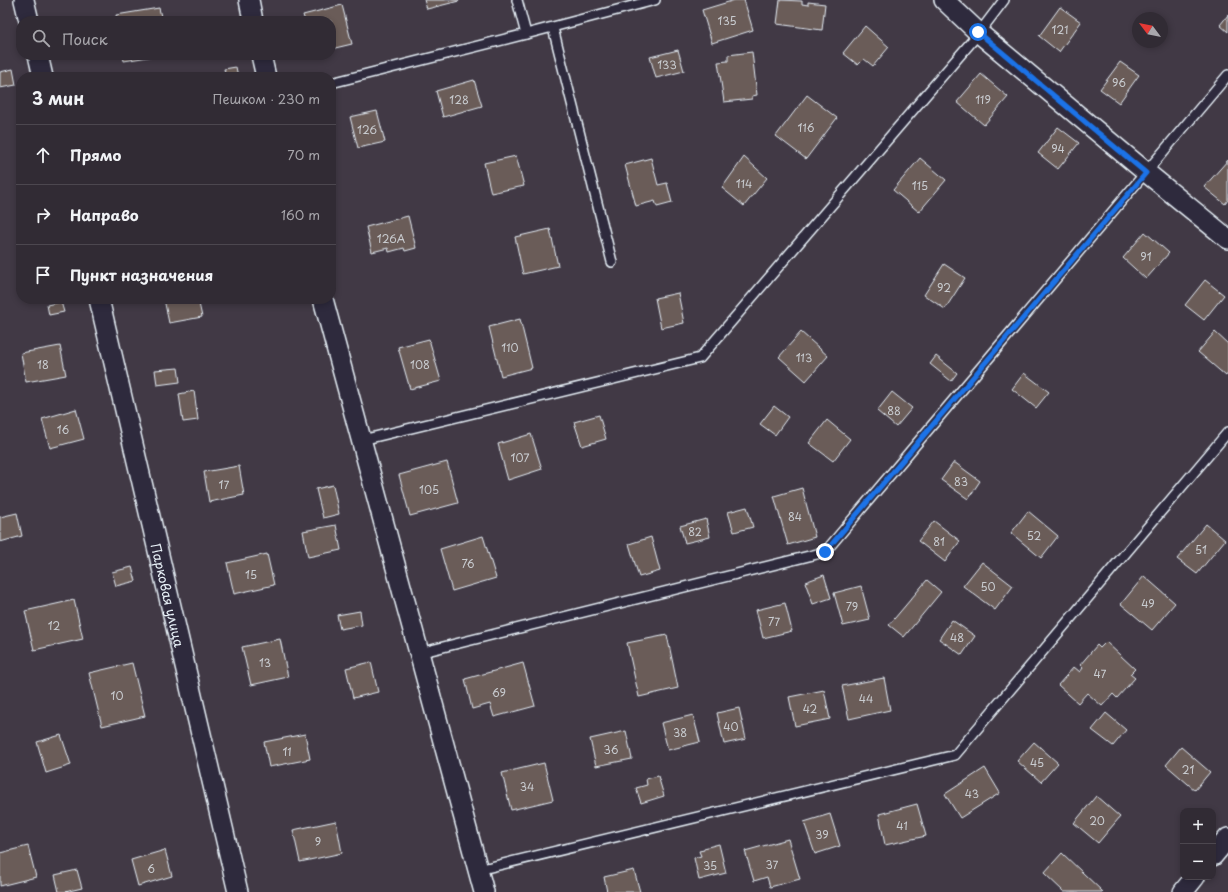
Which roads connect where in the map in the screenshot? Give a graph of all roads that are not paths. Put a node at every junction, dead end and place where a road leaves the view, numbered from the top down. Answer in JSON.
{"nodes":[{"id":1,"x":24,"y":0,"type":"edge"},
{"id":2,"x":249,"y":0,"type":"edge"},
{"id":3,"x":517,"y":0,"type":"edge"},
{"id":4,"x":655,"y":0,"type":"edge"},
{"id":5,"x":944,"y":0,"type":"edge"},
{"id":6,"x":1004,"y":0,"type":"edge"},
{"id":7,"x":28,"y":16,"type":"edge"},
{"id":8,"x":252,"y":16,"type":"edge"},
{"id":9,"x":553,"y":28,"type":"junction"},
{"id":10,"x":978,"y":32,"type":"junction"},
{"id":11,"x":526,"y":34,"type":"junction"},
{"id":12,"x":39,"y":60,"type":"edge"},
{"id":13,"x":262,"y":60,"type":"edge"},
{"id":14,"x":42,"y":72,"type":"edge"},
{"id":15,"x":265,"y":72,"type":"edge"},
{"id":16,"x":1228,"y":75,"type":"edge"},
{"id":17,"x":336,"y":82,"type":"edge"},
{"id":18,"x":1146,"y":173,"type":"junction"},
{"id":19,"x":1228,"y":239,"type":"edge"},
{"id":20,"x":612,"y":262,"type":"dead end"},
{"id":21,"x":100,"y":304,"type":"edge"},
{"id":22,"x":324,"y":304,"type":"edge"},
{"id":23,"x":1228,"y":432,"type":"edge"},
{"id":24,"x":362,"y":440,"type":"junction"},
{"id":25,"x":419,"y":653,"type":"junction"},
{"id":26,"x":1228,"y":838,"type":"edge"},
{"id":27,"x":1219,"y":856,"type":"edge"},
{"id":28,"x":478,"y":870,"type":"junction"},
{"id":29,"x":1193,"y":880,"type":"edge"},
{"id":30,"x":238,"y":892,"type":"edge"},
{"id":31,"x":484,"y":892,"type":"edge"},
{"id":32,"x":1183,"y":892,"type":"edge"}],
"edges":[{"from":1,"to":7,"type":"street"},
{"from":2,"to":8,"type":"street"},
{"from":3,"to":11,"type":"lane"},
{"from":4,"to":9,"type":"lane"},
{"from":5,"to":10,"type":"street"},
{"from":6,"to":10,"type":"lane"},
{"from":9,"to":11,"type":"lane"},
{"from":9,"to":20,"type":"lane"},
{"from":10,"to":18,"type":"street"},
{"from":10,"to":24,"type":"lane"},
{"from":11,"to":17,"type":"lane"},
{"from":12,"to":14,"type":"street"},
{"from":13,"to":15,"type":"street"},
{"from":16,"to":18,"type":"lane"},
{"from":18,"to":19,"type":"street"},
{"from":18,"to":25,"type":"lane"},
{"from":21,"to":30,"type":"street","name":"Парковая улица"},
{"from":22,"to":24,"type":"street"},
{"from":23,"to":28,"type":"lane"},
{"from":24,"to":25,"type":"street"},
{"from":25,"to":28,"type":"street"},
{"from":26,"to":27,"type":"street"},
{"from":28,"to":31,"type":"street"},
{"from":29,"to":32,"type":"street"}]}
